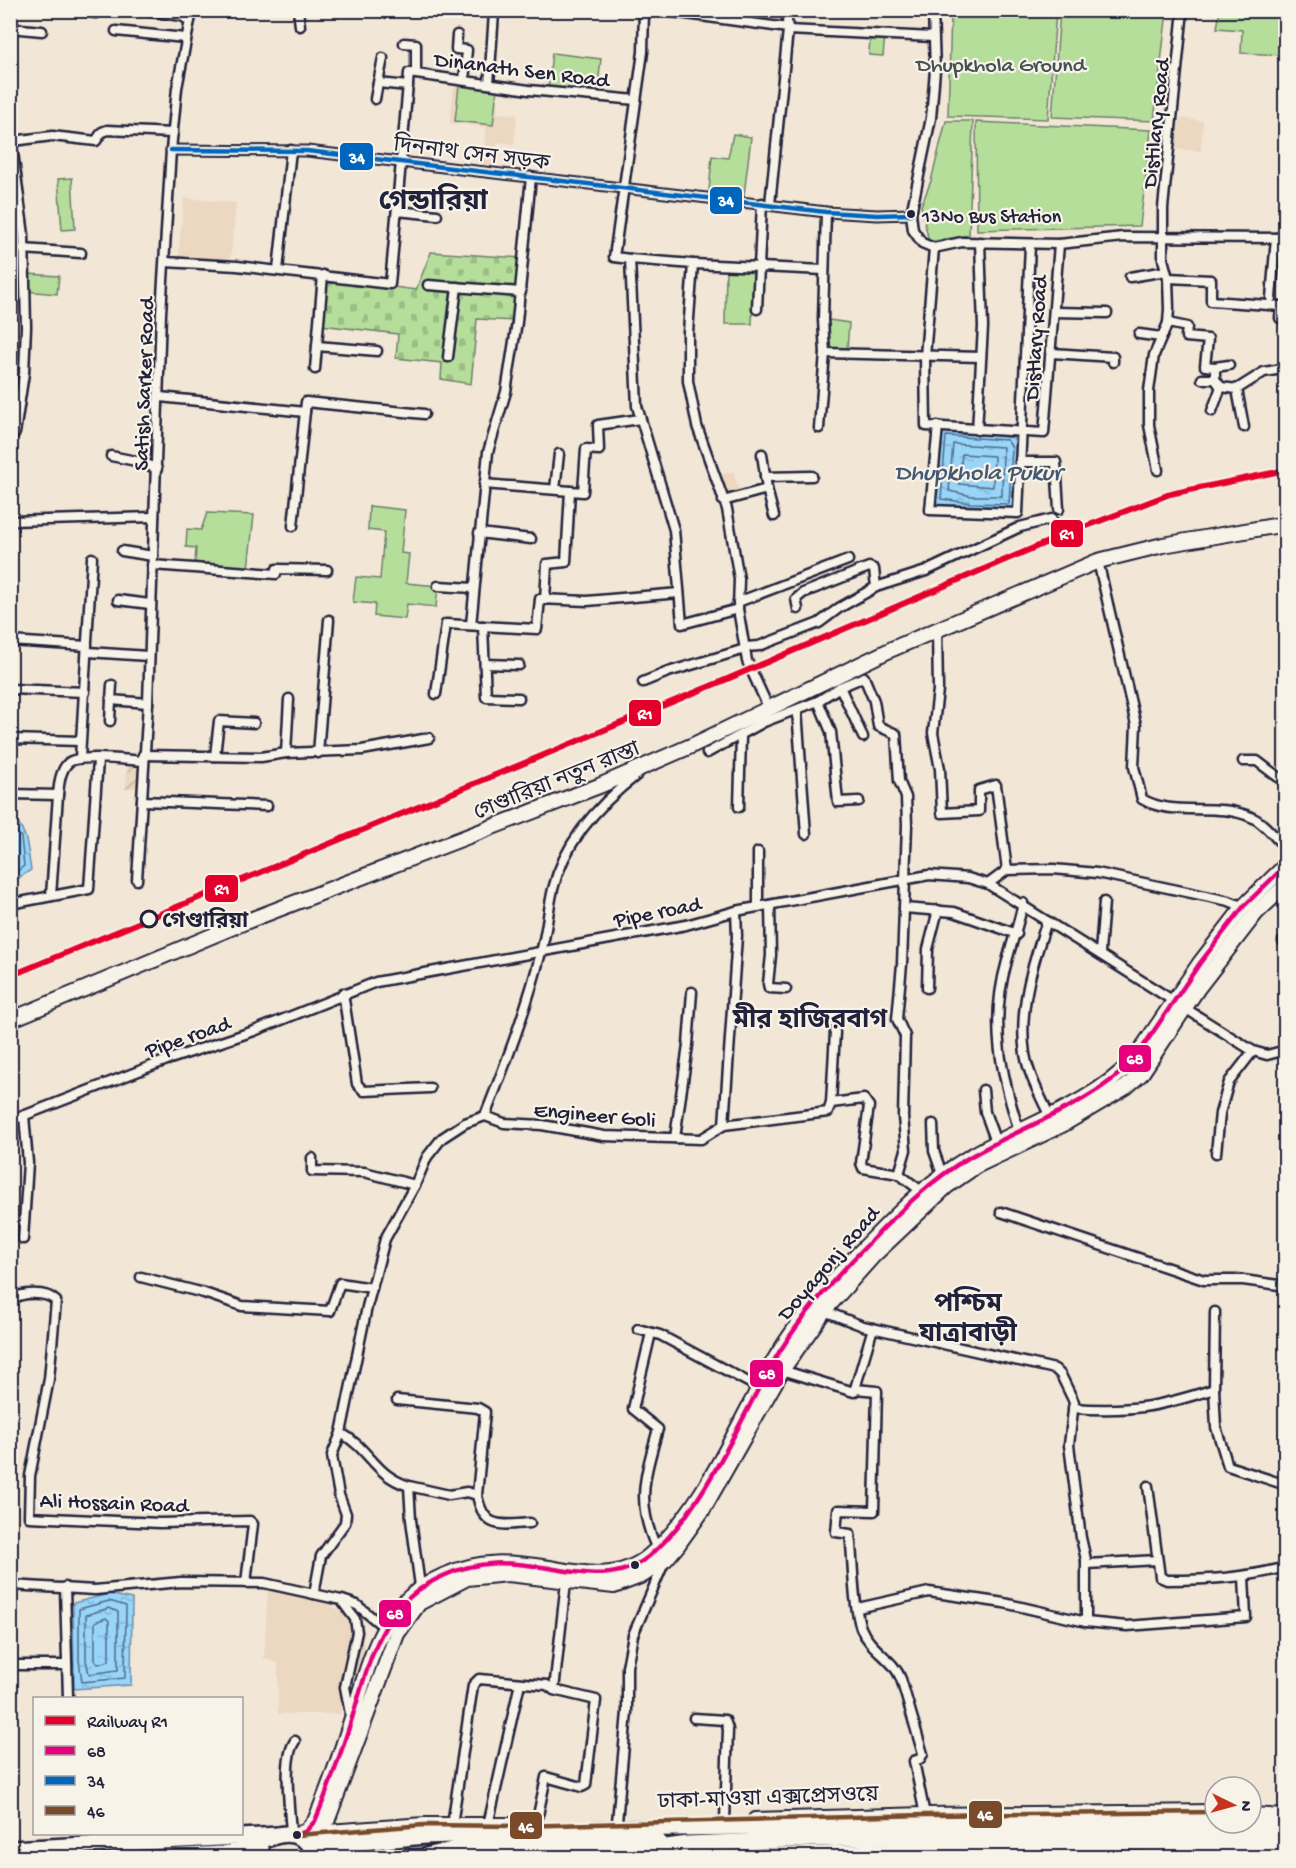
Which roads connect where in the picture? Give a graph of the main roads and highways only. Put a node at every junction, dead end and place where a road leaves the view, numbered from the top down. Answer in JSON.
{"nodes":[{"id":1,"x":1286,"y":524,"type":"edge"},
{"id":2,"x":1286,"y":866,"type":"edge"},
{"id":3,"x":1286,"y":885,"type":"edge"},
{"id":4,"x":1250,"y":910,"type":"junction"},
{"id":5,"x":10,"y":1020,"type":"edge"},
{"id":6,"x":927,"y":1195,"type":"junction"},
{"id":7,"x":765,"y":1390,"type":"junction"},
{"id":8,"x":661,"y":1554,"type":"junction"},
{"id":9,"x":372,"y":1676,"type":"junction"},
{"id":10,"x":356,"y":1723,"type":"junction"},
{"id":11,"x":1203,"y":1812,"type":"edge"},
{"id":12,"x":1263,"y":1816,"type":"edge"},
{"id":13,"x":1286,"y":1817,"type":"edge"},
{"id":14,"x":1286,"y":1828,"type":"edge"},
{"id":15,"x":322,"y":1832,"type":"junction"},
{"id":16,"x":814,"y":1833,"type":"junction"},
{"id":17,"x":289,"y":1834,"type":"junction"},
{"id":18,"x":1286,"y":1839,"type":"edge"},
{"id":19,"x":10,"y":1840,"type":"edge"},
{"id":20,"x":101,"y":1844,"type":"junction"},
{"id":21,"x":688,"y":1844,"type":"junction"},
{"id":22,"x":10,"y":1849,"type":"edge"},
{"id":23,"x":313,"y":1852,"type":"edge"},
{"id":24,"x":1286,"y":1852,"type":"edge"},
{"id":25,"x":259,"y":1853,"type":"edge"},
{"id":26,"x":905,"y":1853,"type":"edge"},
{"id":27,"x":1263,"y":1854,"type":"edge"},
{"id":28,"x":148,"y":1857,"type":"edge"},
{"id":29,"x":407,"y":1857,"type":"edge"},
{"id":30,"x":431,"y":1857,"type":"edge"},
{"id":31,"x":541,"y":1857,"type":"edge"},
{"id":32,"x":697,"y":1857,"type":"edge"}],
"edges":[{"from":1,"to":5,"type":"main road","name":"গেণ্ডারিয়া নতুন রাস্তা"},
{"from":2,"to":4,"type":"main road"},
{"from":3,"to":4,"type":"main road"},
{"from":4,"to":6,"type":"main road"},
{"from":6,"to":7,"type":"main road"},
{"from":6,"to":7,"type":"main road","name":"Doyagonj Road"},
{"from":7,"to":8,"type":"main road"},
{"from":8,"to":9,"type":"main road"},
{"from":8,"to":9,"type":"main road"},
{"from":9,"to":10,"type":"main road"},
{"from":10,"to":15,"type":"main road"},
{"from":10,"to":17,"type":"main road"},
{"from":11,"to":15,"type":"main road","name":"ঢাকা-মাওয়া এক্সপ্রেসওয়ে"},
{"from":12,"to":13,"type":"main road"},
{"from":14,"to":16,"type":"highway"},
{"from":15,"to":17,"type":"main road","name":"ঢাকা-মাওয়া এক্সপ্রেসওয়ে"},
{"from":15,"to":23,"type":"main road"},
{"from":16,"to":18,"type":"highway"},
{"from":16,"to":21,"type":"highway"},
{"from":16,"to":23,"type":"highway"},
{"from":17,"to":20,"type":"highway"},
{"from":17,"to":23,"type":"highway"},
{"from":17,"to":25,"type":"highway"},
{"from":19,"to":20,"type":"highway"},
{"from":20,"to":22,"type":"highway"},
{"from":21,"to":30,"type":"highway"},
{"from":21,"to":31,"type":"highway"},
{"from":24,"to":27,"type":"main road"},
{"from":25,"to":28,"type":"highway"},
{"from":26,"to":27,"type":"main road"},
{"from":26,"to":32,"type":"main road"},
{"from":29,"to":30,"type":"highway"}]}
